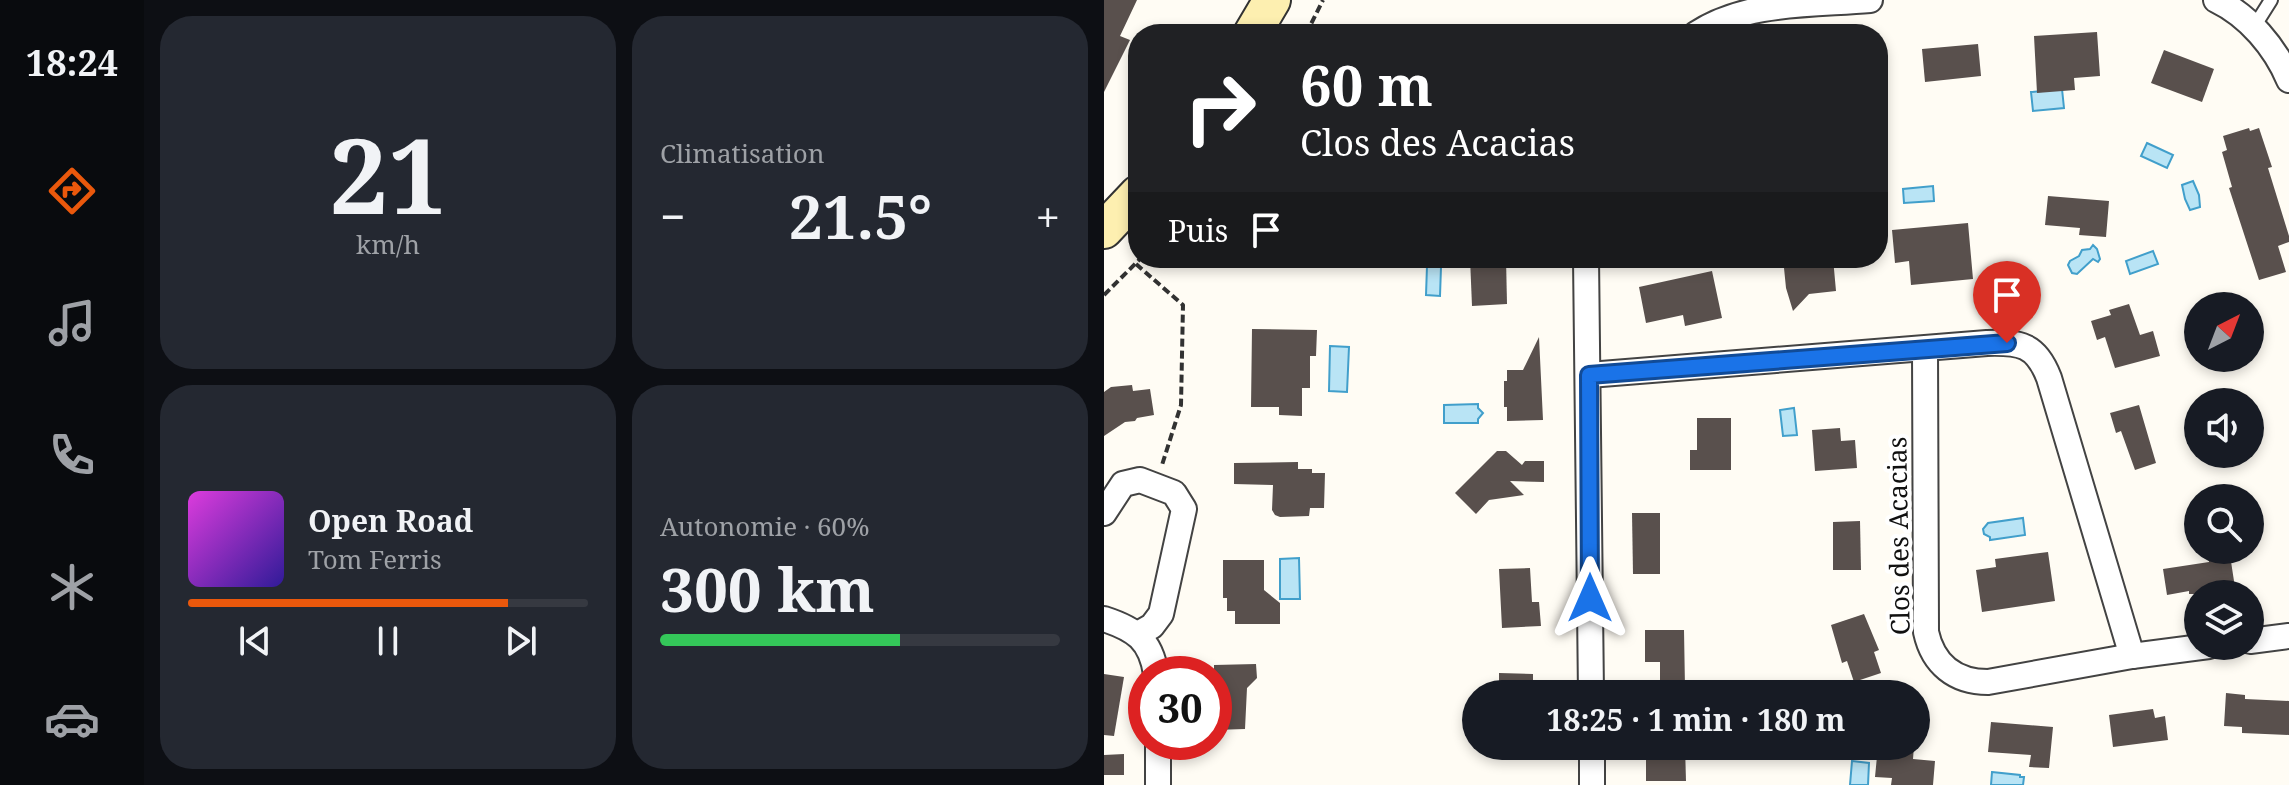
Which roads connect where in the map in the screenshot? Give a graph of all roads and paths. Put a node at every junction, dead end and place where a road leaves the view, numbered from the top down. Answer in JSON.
{"nodes":[{"id":1,"x":1272,"y":0,"type":"edge"},
{"id":2,"x":1323,"y":0,"type":"edge"},
{"id":3,"x":1870,"y":0,"type":"edge"},
{"id":4,"x":2271,"y":0,"type":"edge"},
{"id":5,"x":2219,"y":1,"type":"edge"},
{"id":6,"x":1258,"y":24,"type":"edge"},
{"id":7,"x":1311,"y":24,"type":"edge"},
{"id":8,"x":1716,"y":24,"type":"edge"},
{"id":9,"x":2254,"y":27,"type":"junction"},
{"id":10,"x":2289,"y":80,"type":"edge"},
{"id":11,"x":1128,"y":205,"type":"edge"},
{"id":12,"x":1104,"y":230,"type":"edge"},
{"id":13,"x":1132,"y":268,"type":"edge"},
{"id":14,"x":1141,"y":268,"type":"edge"},
{"id":15,"x":1586,"y":268,"type":"edge"},
{"id":16,"x":1104,"y":295,"type":"edge"},
{"id":17,"x":1925,"y":349,"type":"junction"},
{"id":18,"x":1589,"y":375,"type":"junction"},
{"id":19,"x":1154,"y":485,"type":"junction"},
{"id":20,"x":1104,"y":513,"type":"edge"},
{"id":21,"x":1104,"y":619,"type":"edge"},
{"id":22,"x":1138,"y":634,"type":"junction"},
{"id":23,"x":2289,"y":636,"type":"edge"},
{"id":24,"x":2264,"y":639,"type":"edge"},
{"id":25,"x":2184,"y":649,"type":"edge"},
{"id":26,"x":1150,"y":656,"type":"edge"},
{"id":27,"x":2132,"y":656,"type":"junction"},
{"id":28,"x":1591,"y":680,"type":"edge"},
{"id":29,"x":1158,"y":760,"type":"edge"},
{"id":30,"x":1592,"y":760,"type":"edge"},
{"id":31,"x":1158,"y":785,"type":"edge"},
{"id":32,"x":1592,"y":785,"type":"edge"}],
"edges":[{"from":1,"to":6,"type":"main road"},
{"from":2,"to":7,"type":"path"},
{"from":3,"to":8,"type":"street"},
{"from":4,"to":9,"type":"lane"},
{"from":5,"to":9,"type":"street"},
{"from":9,"to":10,"type":"street"},
{"from":11,"to":12,"type":"main road"},
{"from":13,"to":16,"type":"path"},
{"from":14,"to":19,"type":"path"},
{"from":15,"to":18,"type":"street"},
{"from":17,"to":18,"type":"street"},
{"from":17,"to":27,"type":"street"},
{"from":17,"to":27,"type":"street","name":"Clos des Acacias"},
{"from":18,"to":28,"type":"street"},
{"from":19,"to":20,"type":"street"},
{"from":19,"to":22,"type":"street"},
{"from":21,"to":22,"type":"street"},
{"from":22,"to":26,"type":"street"},
{"from":23,"to":24,"type":"street"},
{"from":25,"to":27,"type":"street","name":"Clos des Acacias"},
{"from":29,"to":31,"type":"street"},
{"from":30,"to":32,"type":"street"}]}
